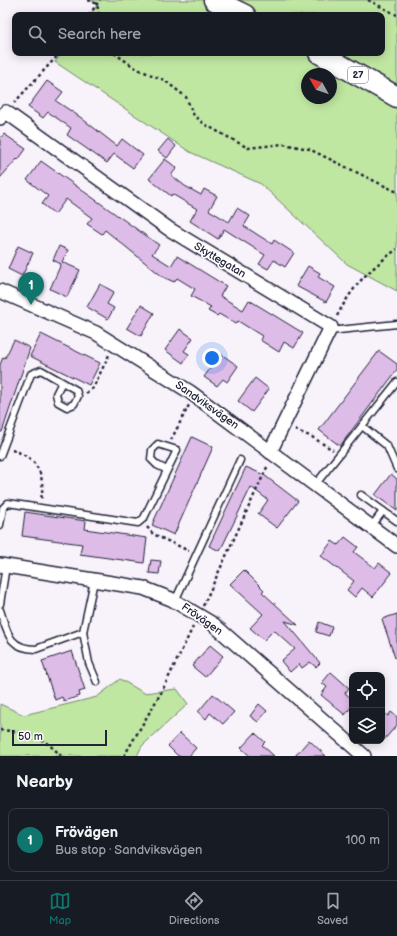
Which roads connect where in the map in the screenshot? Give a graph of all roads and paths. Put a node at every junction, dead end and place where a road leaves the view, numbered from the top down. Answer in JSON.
{"nodes":[{"id":1,"x":88,"y":0,"type":"edge"},
{"id":2,"x":100,"y":0,"type":"edge"},
{"id":3,"x":214,"y":0,"type":"edge"},
{"id":4,"x":368,"y":0,"type":"edge"},
{"id":5,"x":98,"y":4,"type":"junction"},
{"id":6,"x":91,"y":12,"type":"edge"},
{"id":7,"x":99,"y":12,"type":"edge"},
{"id":8,"x":238,"y":12,"type":"edge"},
{"id":9,"x":397,"y":15,"type":"edge"},
{"id":10,"x":57,"y":56,"type":"edge"},
{"id":11,"x":118,"y":56,"type":"edge"},
{"id":12,"x":324,"y":56,"type":"edge"},
{"id":13,"x":397,"y":97,"type":"edge"},
{"id":14,"x":3,"y":115,"type":"edge"},
{"id":15,"x":397,"y":192,"type":"edge"},
{"id":16,"x":397,"y":249,"type":"edge"},
{"id":17,"x":0,"y":291,"type":"edge"},
{"id":18,"x":397,"y":324,"type":"edge"},
{"id":19,"x":330,"y":329,"type":"junction"},
{"id":20,"x":114,"y":345,"type":"junction"},
{"id":21,"x":62,"y":382,"type":"junction"},
{"id":22,"x":397,"y":382,"type":"edge"},
{"id":23,"x":76,"y":390,"type":"junction"},
{"id":24,"x":194,"y":395,"type":"junction"},
{"id":25,"x":283,"y":425,"type":"junction"},
{"id":26,"x":362,"y":426,"type":"junction"},
{"id":27,"x":168,"y":445,"type":"junction"},
{"id":28,"x":3,"y":447,"type":"junction"},
{"id":29,"x":272,"y":452,"type":"junction"},
{"id":30,"x":339,"y":455,"type":"junction"},
{"id":31,"x":0,"y":456,"type":"edge"},
{"id":32,"x":240,"y":460,"type":"dead end"},
{"id":33,"x":397,"y":469,"type":"edge"},
{"id":34,"x":167,"y":470,"type":"junction"},
{"id":35,"x":315,"y":485,"type":"junction"},
{"id":36,"x":361,"y":495,"type":"dead end"},
{"id":37,"x":40,"y":508,"type":"junction"},
{"id":38,"x":383,"y":511,"type":"junction"},
{"id":39,"x":141,"y":521,"type":"junction"},
{"id":40,"x":397,"y":521,"type":"edge"},
{"id":41,"x":0,"y":525,"type":"edge"},
{"id":42,"x":372,"y":527,"type":"junction"},
{"id":43,"x":397,"y":546,"type":"edge"},
{"id":44,"x":197,"y":555,"type":"junction"},
{"id":45,"x":3,"y":566,"type":"edge"},
{"id":46,"x":94,"y":581,"type":"junction"},
{"id":47,"x":175,"y":601,"type":"junction"},
{"id":48,"x":0,"y":604,"type":"edge"},
{"id":49,"x":0,"y":610,"type":"edge"},
{"id":50,"x":199,"y":615,"type":"junction"},
{"id":51,"x":83,"y":632,"type":"junction"},
{"id":52,"x":97,"y":682,"type":"dead end"},
{"id":53,"x":0,"y":730,"type":"edge"},
{"id":54,"x":61,"y":756,"type":"edge"},
{"id":55,"x":124,"y":756,"type":"edge"},
{"id":56,"x":364,"y":756,"type":"edge"}],
"edges":[{"from":1,"to":5,"type":"path"},
{"from":2,"to":5,"type":"path"},
{"from":3,"to":8,"type":"main road"},
{"from":4,"to":9,"type":"path"},
{"from":5,"to":6,"type":"path"},
{"from":5,"to":7,"type":"path"},
{"from":10,"to":14,"type":"path"},
{"from":11,"to":15,"type":"path"},
{"from":12,"to":13,"type":"main road","number":"27"},
{"from":14,"to":19,"type":"street","name":"Skyttegatan"},
{"from":16,"to":19,"type":"path"},
{"from":17,"to":20,"type":"street","name":"Sandviksvägen"},
{"from":18,"to":19,"type":"lane"},
{"from":19,"to":25,"type":"street"},
{"from":20,"to":23,"type":"path"},
{"from":20,"to":24,"type":"street","name":"Sandviksvägen"},
{"from":21,"to":23,"type":"lane"},
{"from":21,"to":23,"type":"lane"},
{"from":21,"to":28,"type":"lane"},
{"from":22,"to":26,"type":"lane"},
{"from":24,"to":27,"type":"path"},
{"from":24,"to":29,"type":"street","name":"Sandviksvägen"},
{"from":25,"to":29,"type":"street"},
{"from":25,"to":30,"type":"path"},
{"from":26,"to":30,"type":"lane"},
{"from":26,"to":33,"type":"lane"},
{"from":27,"to":34,"type":"lane"},
{"from":27,"to":34,"type":"lane"},
{"from":28,"to":31,"type":"lane"},
{"from":28,"to":37,"type":"path"},
{"from":29,"to":35,"type":"street","name":"Sandviksvägen"},
{"from":29,"to":50,"type":"path"},
{"from":30,"to":35,"type":"lane"},
{"from":32,"to":44,"type":"lane"},
{"from":34,"to":39,"type":"lane"},
{"from":35,"to":42,"type":"street","name":"Sandviksvägen"},
{"from":36,"to":38,"type":"lane"},
{"from":37,"to":39,"type":"lane"},
{"from":37,"to":41,"type":"lane"},
{"from":38,"to":40,"type":"lane"},
{"from":38,"to":42,"type":"lane"},
{"from":39,"to":44,"type":"path"},
{"from":42,"to":43,"type":"street","name":"Sandviksvägen"},
{"from":44,"to":47,"type":"lane"},
{"from":45,"to":46,"type":"street","name":"Frövägen"},
{"from":45,"to":48,"type":"lane"},
{"from":46,"to":47,"type":"street","name":"Frövägen"},
{"from":46,"to":51,"type":"lane"},
{"from":47,"to":50,"type":"street","name":"Frövägen"},
{"from":49,"to":51,"type":"lane"},
{"from":50,"to":55,"type":"path"},
{"from":50,"to":56,"type":"street","name":"Frövägen"},
{"from":51,"to":52,"type":"lane"},
{"from":53,"to":54,"type":"path"}]}
